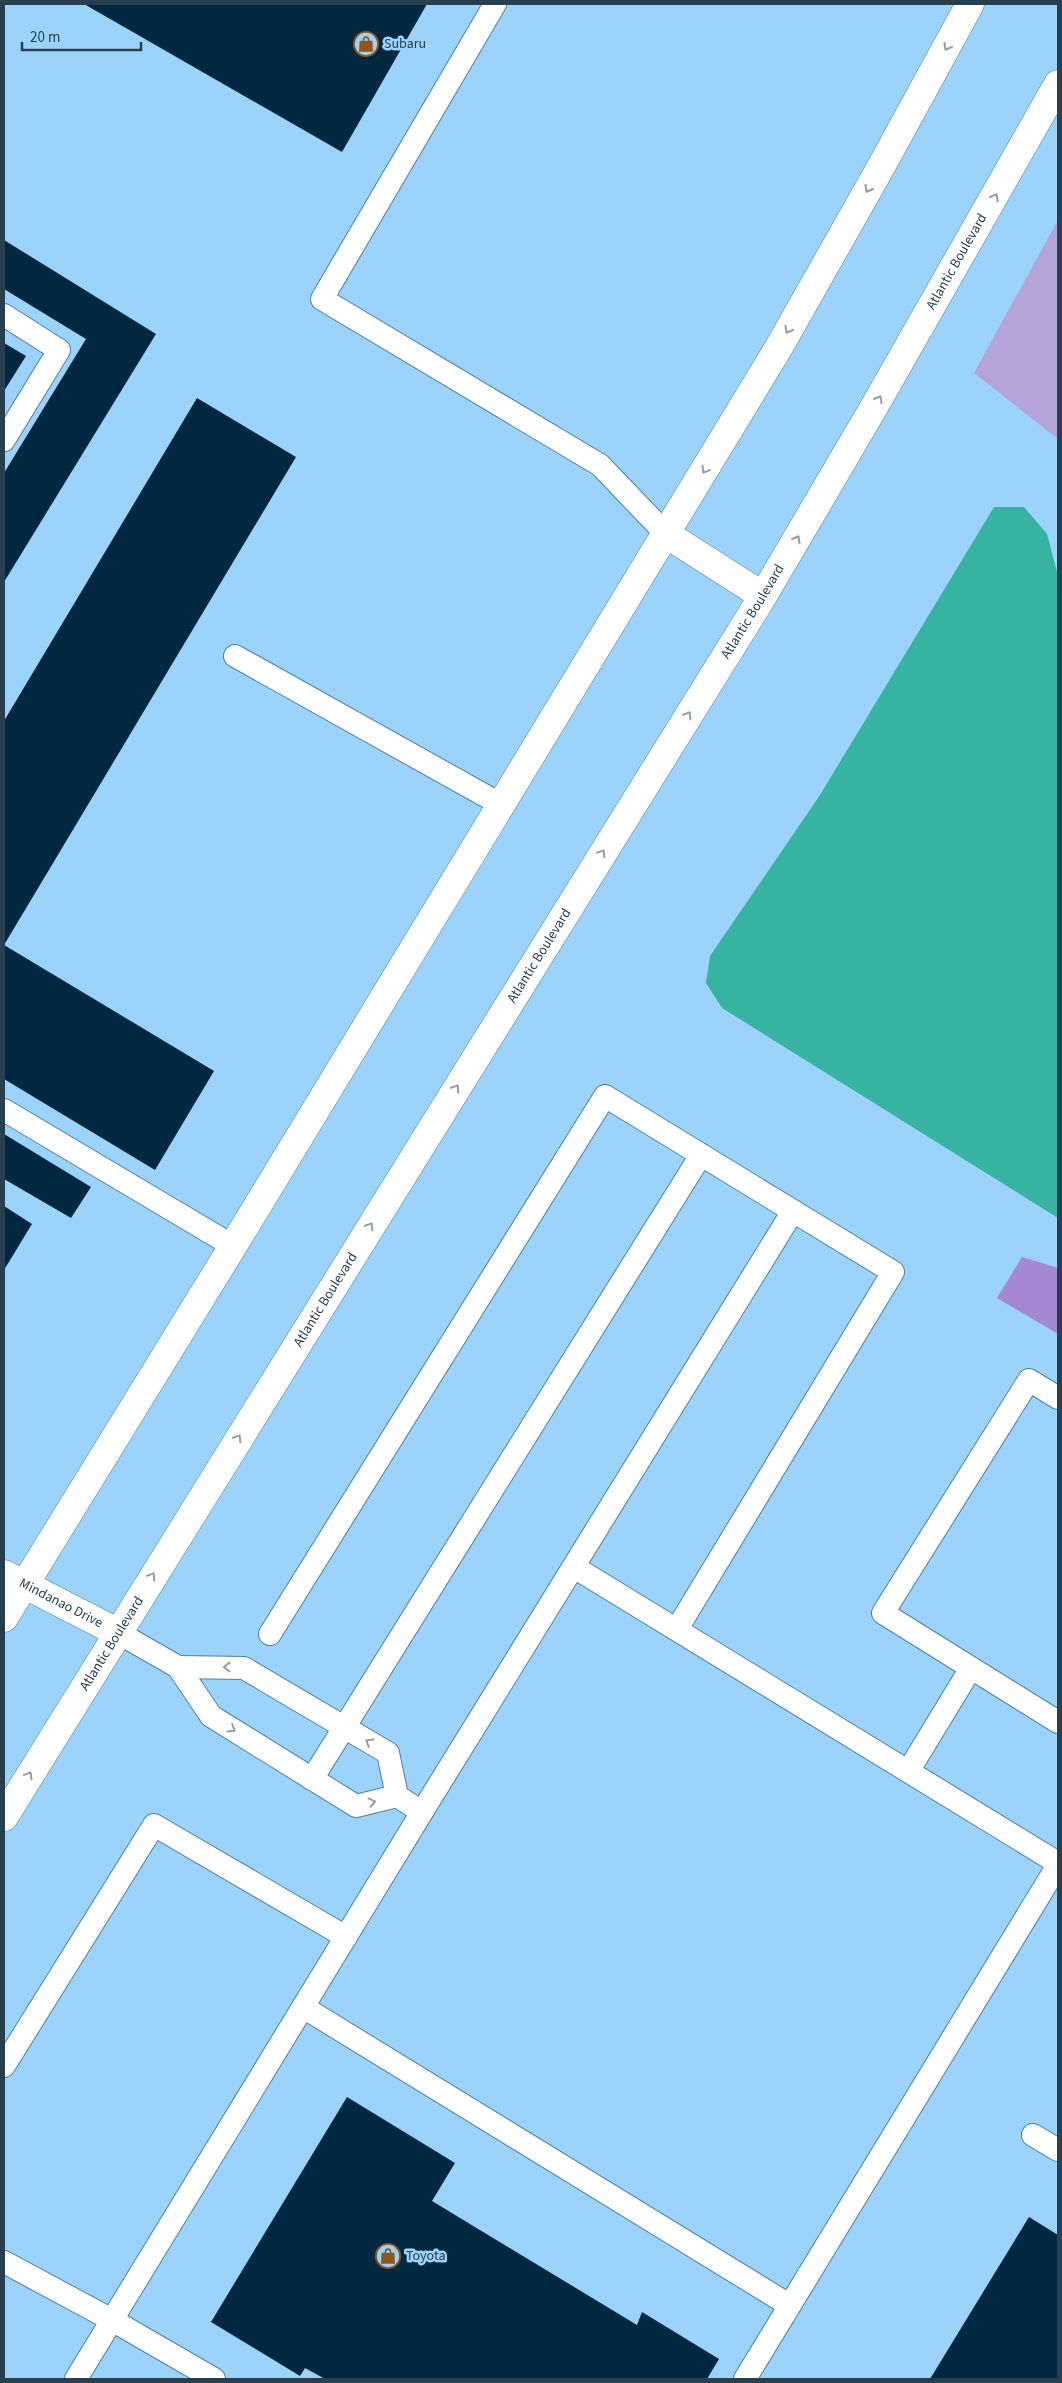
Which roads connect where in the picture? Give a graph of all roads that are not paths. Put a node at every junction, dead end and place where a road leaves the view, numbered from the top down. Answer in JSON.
{"nodes":[{"id":1,"x":495,"y":4,"type":"edge"},
{"id":2,"x":970,"y":4,"type":"edge"},
{"id":3,"x":1058,"y":84,"type":"edge"},
{"id":4,"x":4,"y":315,"type":"edge"},
{"id":5,"x":4,"y":440,"type":"edge"},
{"id":6,"x":666,"y":534,"type":"junction"},
{"id":7,"x":763,"y":596,"type":"junction"},
{"id":8,"x":235,"y":656,"type":"dead end"},
{"id":9,"x":500,"y":804,"type":"junction"},
{"id":10,"x":4,"y":1110,"type":"edge"},
{"id":11,"x":701,"y":1155,"type":"junction"},
{"id":12,"x":793,"y":1211,"type":"junction"},
{"id":13,"x":232,"y":1246,"type":"junction"},
{"id":14,"x":1058,"y":1398,"type":"edge"},
{"id":15,"x":574,"y":1567,"type":"junction"},
{"id":16,"x":14,"y":1580,"type":"edge"},
{"id":17,"x":4,"y":1618,"type":"edge"},
{"id":18,"x":678,"y":1629,"type":"junction"},
{"id":19,"x":117,"y":1632,"type":"junction"},
{"id":20,"x":270,"y":1634,"type":"dead end"},
{"id":21,"x":178,"y":1667,"type":"junction"},
{"id":22,"x":971,"y":1668,"type":"junction"},
{"id":23,"x":1058,"y":1722,"type":"edge"},
{"id":24,"x":345,"y":1727,"type":"junction"},
{"id":25,"x":909,"y":1770,"type":"junction"},
{"id":26,"x":312,"y":1779,"type":"junction"},
{"id":27,"x":397,"y":1796,"type":"junction"},
{"id":28,"x":422,"y":1812,"type":"junction"},
{"id":29,"x":4,"y":1817,"type":"edge"},
{"id":30,"x":1058,"y":1864,"type":"edge"},
{"id":31,"x":346,"y":1936,"type":"junction"},
{"id":32,"x":302,"y":2007,"type":"junction"},
{"id":33,"x":4,"y":2066,"type":"edge"},
{"id":34,"x":1033,"y":2135,"type":"dead end"},
{"id":35,"x":1058,"y":2150,"type":"edge"},
{"id":36,"x":4,"y":2262,"type":"edge"},
{"id":37,"x":789,"y":2305,"type":"junction"},
{"id":38,"x":112,"y":2320,"type":"junction"},
{"id":39,"x":76,"y":2379,"type":"edge"},
{"id":40,"x":214,"y":2379,"type":"edge"},
{"id":41,"x":745,"y":2379,"type":"edge"}],
"edges":[{"from":1,"to":6,"type":"lane"},
{"from":2,"to":6,"type":"main road","one_way":true},
{"from":7,"to":3,"type":"main road","name":"Atlantic Boulevard","one_way":true},
{"from":4,"to":5,"type":"lane"},
{"from":6,"to":7,"type":"main road"},
{"from":6,"to":9,"type":"main road"},
{"from":19,"to":7,"type":"main road","name":"Atlantic Boulevard","one_way":true},
{"from":8,"to":9,"type":"lane"},
{"from":9,"to":13,"type":"main road"},
{"from":10,"to":13,"type":"lane"},
{"from":11,"to":12,"type":"lane"},
{"from":11,"to":20,"type":"lane"},
{"from":11,"to":24,"type":"lane"},
{"from":12,"to":15,"type":"lane"},
{"from":12,"to":18,"type":"lane"},
{"from":13,"to":16,"type":"main road"},
{"from":14,"to":22,"type":"lane"},
{"from":15,"to":18,"type":"lane"},
{"from":15,"to":28,"type":"lane"},
{"from":16,"to":17,"type":"main road"},
{"from":16,"to":19,"type":"main road","name":"Mindanao Drive"},
{"from":18,"to":25,"type":"lane"},
{"from":19,"to":21,"type":"lane"},
{"from":29,"to":19,"type":"main road","name":"Atlantic Boulevard","one_way":true},
{"from":24,"to":21,"type":"lane","one_way":true},
{"from":21,"to":26,"type":"lane","one_way":true},
{"from":22,"to":23,"type":"lane"},
{"from":22,"to":25,"type":"lane"},
{"from":24,"to":26,"type":"lane"},
{"from":27,"to":24,"type":"lane","one_way":true},
{"from":25,"to":30,"type":"lane"},
{"from":26,"to":27,"type":"lane","one_way":true},
{"from":27,"to":28,"type":"lane"},
{"from":28,"to":31,"type":"lane"},
{"from":30,"to":37,"type":"lane"},
{"from":31,"to":32,"type":"lane"},
{"from":31,"to":33,"type":"lane"},
{"from":32,"to":37,"type":"lane"},
{"from":32,"to":38,"type":"lane"},
{"from":34,"to":35,"type":"lane"},
{"from":36,"to":38,"type":"lane"},
{"from":37,"to":41,"type":"lane"},
{"from":38,"to":39,"type":"lane"},
{"from":38,"to":40,"type":"lane"}]}
